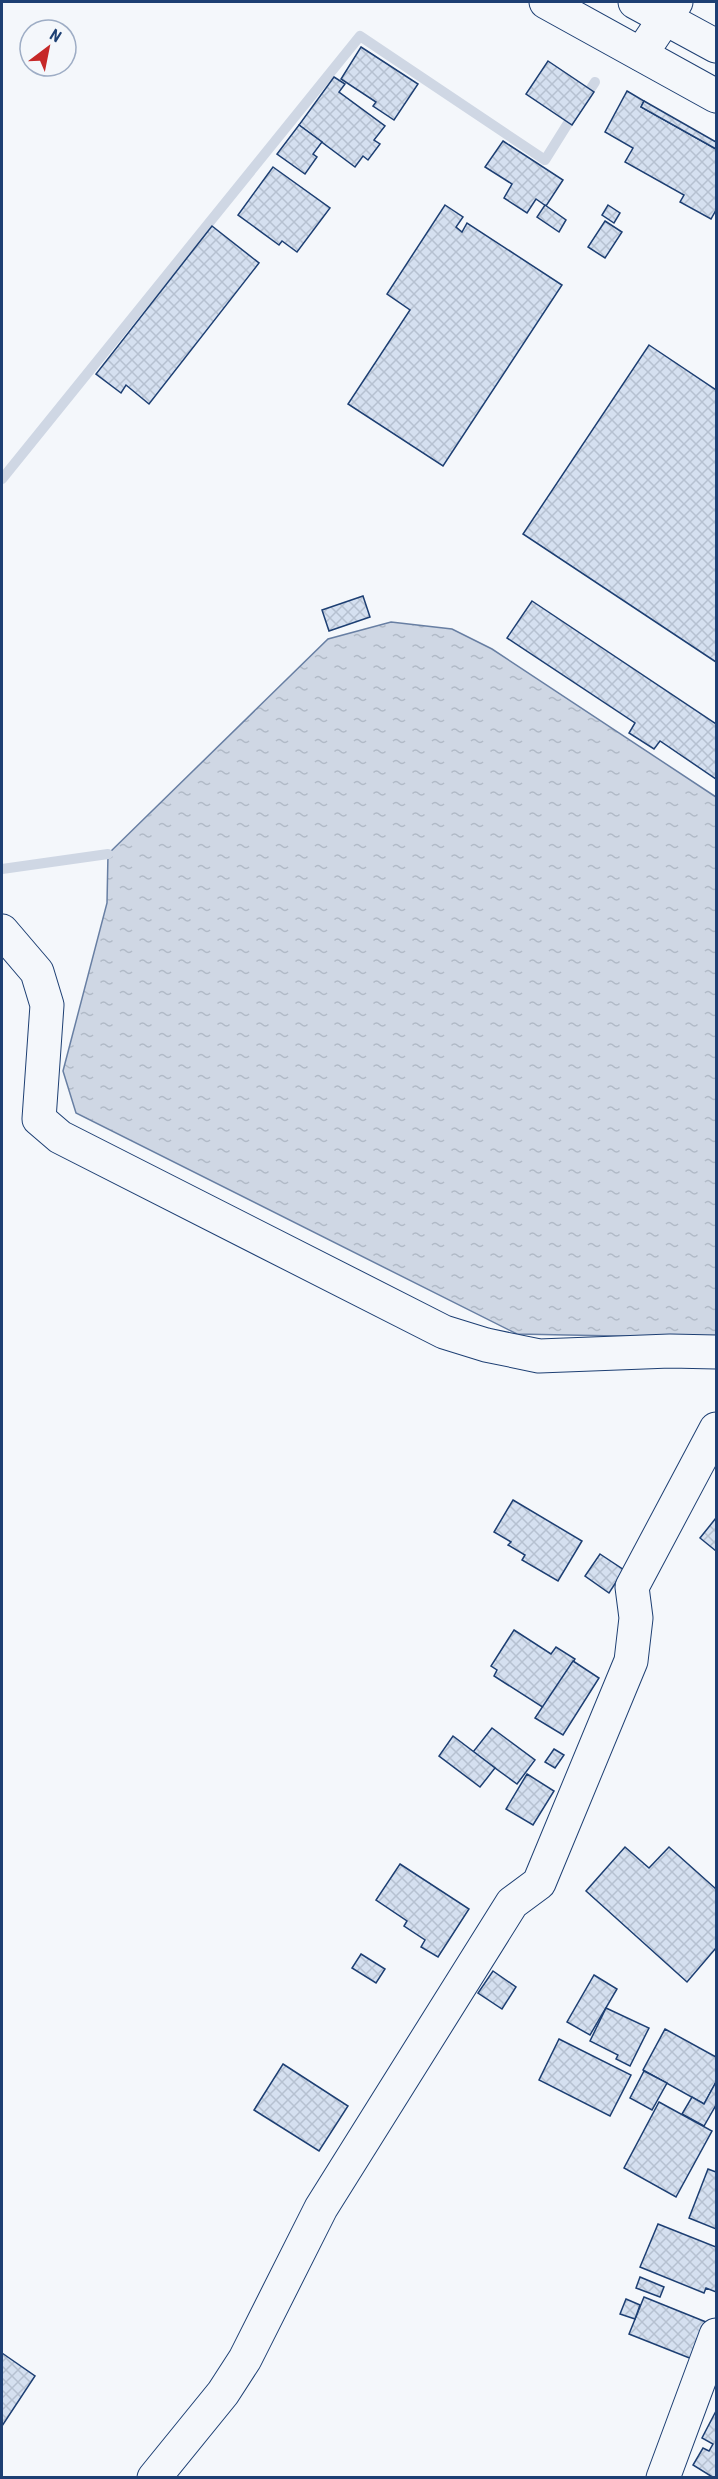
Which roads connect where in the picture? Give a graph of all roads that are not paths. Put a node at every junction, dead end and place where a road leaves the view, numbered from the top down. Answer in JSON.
{"nodes":[{"id":1,"x":546,"y":2,"type":"edge"},
{"id":2,"x":635,"y":2,"type":"edge"},
{"id":3,"x":671,"y":10,"type":"edge"},
{"id":4,"x":717,"y":46,"type":"edge"},
{"id":5,"x":641,"y":54,"type":"junction"},
{"id":6,"x":717,"y":96,"type":"edge"},
{"id":7,"x":2,"y":931,"type":"edge"},
{"id":8,"x":717,"y":1352,"type":"edge"},
{"id":9,"x":717,"y":1429,"type":"edge"},
{"id":10,"x":717,"y":2336,"type":"edge"},
{"id":11,"x":154,"y":2478,"type":"edge"},
{"id":12,"x":663,"y":2478,"type":"edge"}],
"edges":[{"from":1,"to":5,"type":"street"},
{"from":2,"to":3,"type":"street"},
{"from":3,"to":4,"type":"street"},
{"from":3,"to":5,"type":"street"},
{"from":5,"to":6,"type":"street"},
{"from":7,"to":8,"type":"street"},
{"from":9,"to":11,"type":"street"},
{"from":10,"to":12,"type":"street"}]}
